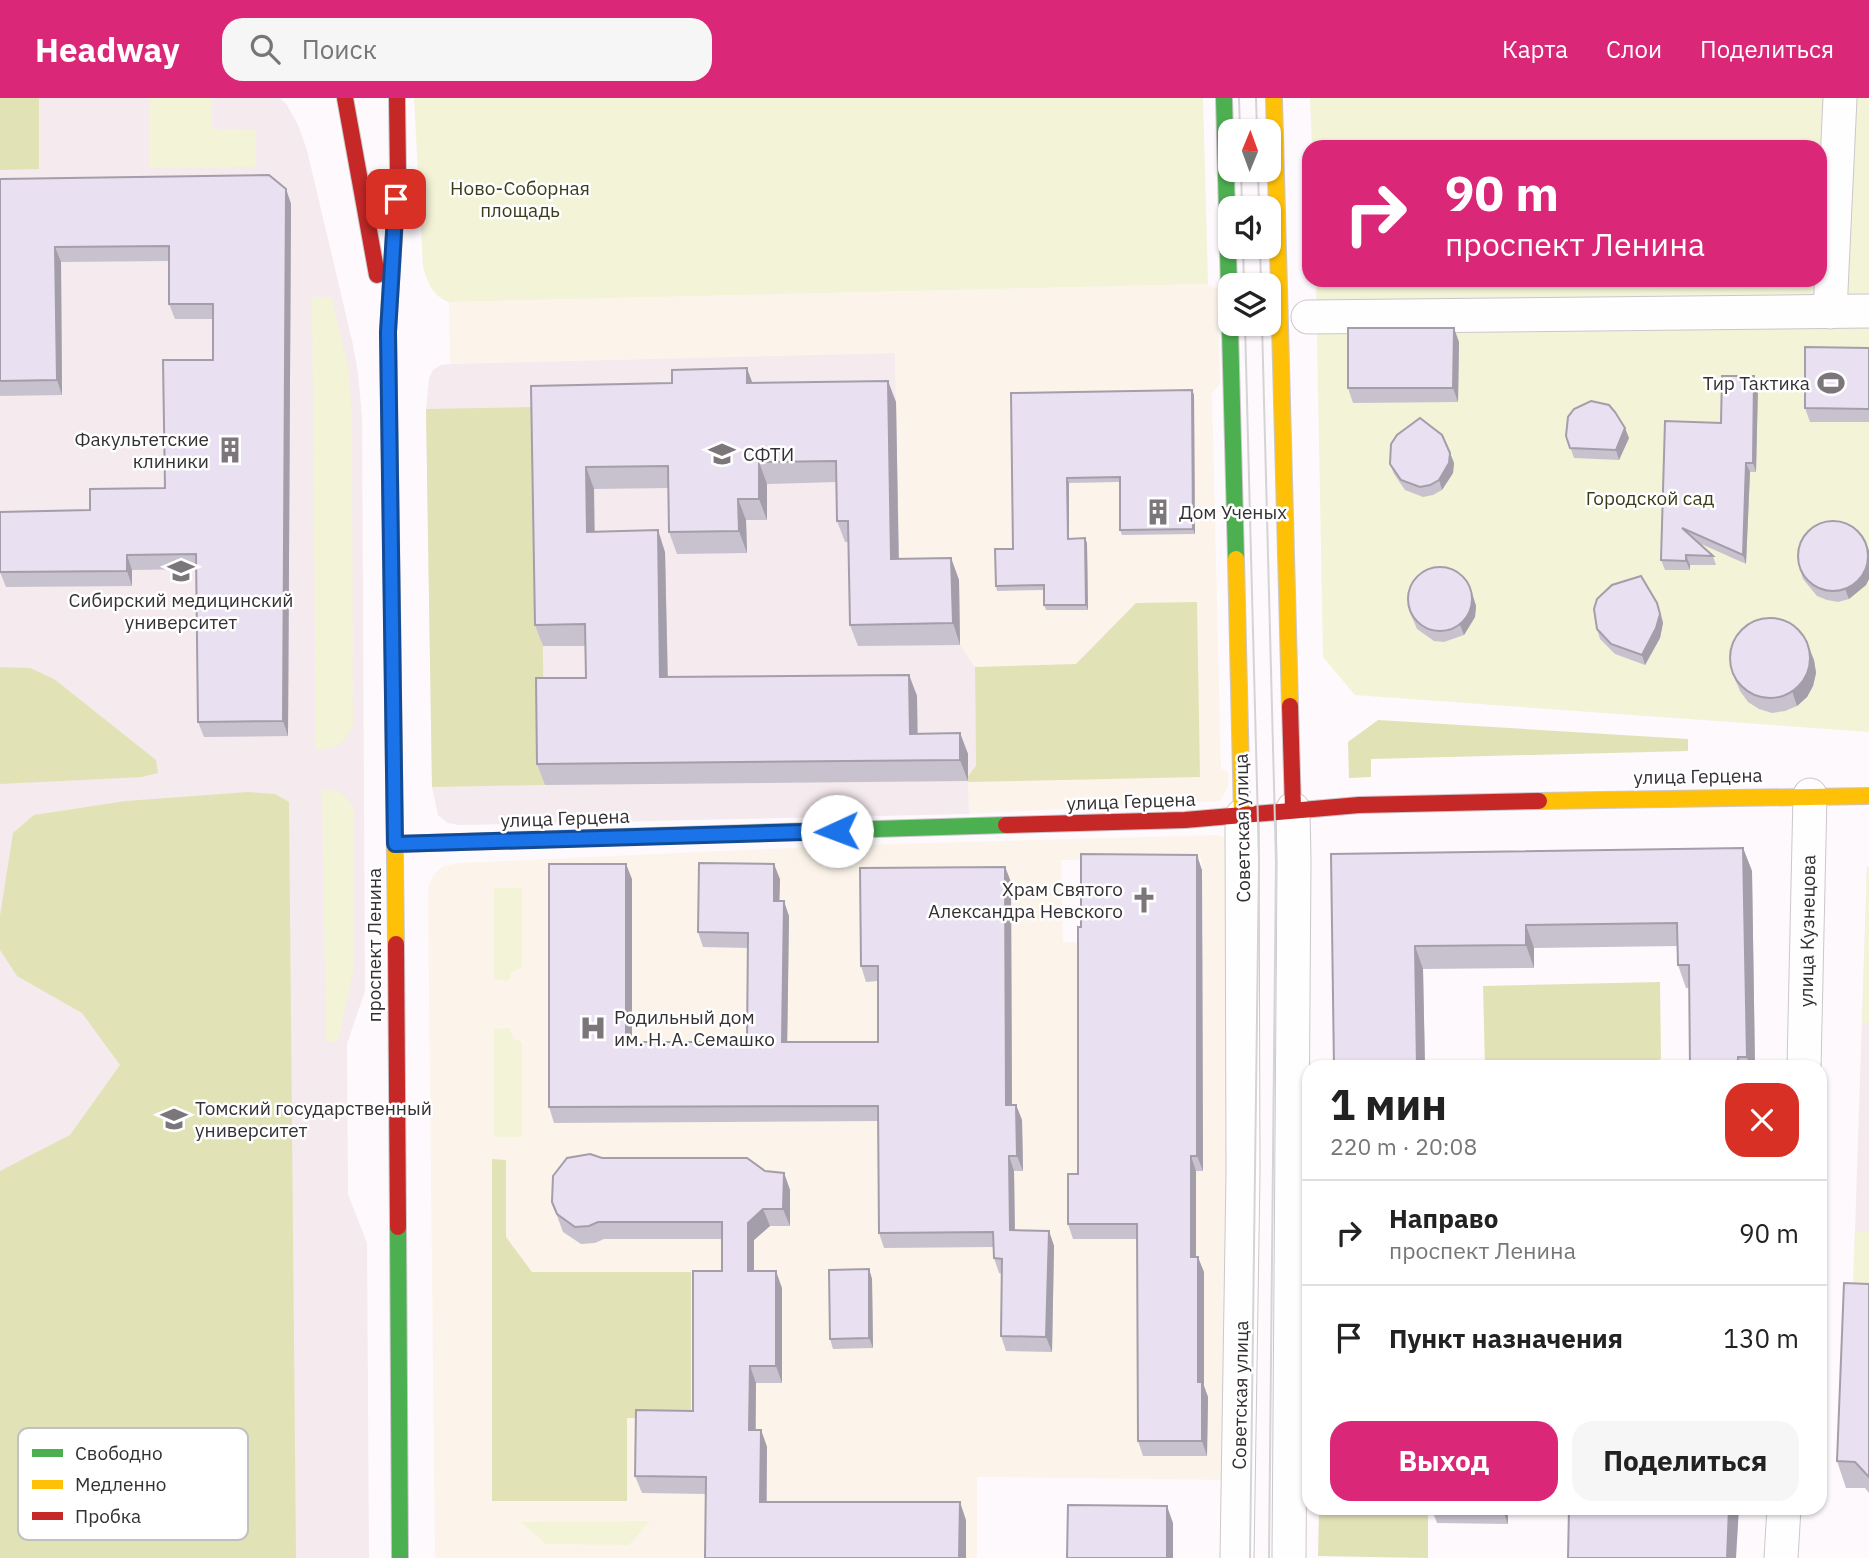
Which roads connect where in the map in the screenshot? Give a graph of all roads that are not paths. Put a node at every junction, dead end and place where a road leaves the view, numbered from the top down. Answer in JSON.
{"nodes":[{"id":1,"x":345,"y":98,"type":"edge"},
{"id":2,"x":397,"y":98,"type":"edge"},
{"id":3,"x":1224,"y":98,"type":"edge"},
{"id":4,"x":1274,"y":98,"type":"edge"},
{"id":5,"x":1840,"y":98,"type":"edge"},
{"id":6,"x":1869,"y":311,"type":"edge"},
{"id":7,"x":1829,"y":312,"type":"junction"},
{"id":8,"x":1308,"y":317,"type":"dead end"},
{"id":9,"x":388,"y":332,"type":"junction"},
{"id":10,"x":1810,"y":795,"type":"junction"},
{"id":11,"x":1869,"y":796,"type":"edge"},
{"id":12,"x":1293,"y":810,"type":"junction"},
{"id":13,"x":1242,"y":816,"type":"junction"},
{"id":14,"x":395,"y":844,"type":"junction"},
{"id":15,"x":1804,"y":1060,"type":"edge"},
{"id":16,"x":1784,"y":1515,"type":"edge"},
{"id":17,"x":400,"y":1558,"type":"edge"},
{"id":18,"x":1237,"y":1558,"type":"edge"},
{"id":19,"x":1289,"y":1558,"type":"edge"},
{"id":20,"x":1781,"y":1558,"type":"edge"}],
"edges":[{"from":1,"to":9,"type":"street","name":"проспект Ленина"},
{"from":2,"to":9,"type":"street","name":"проспект Ленина"},
{"from":3,"to":13,"type":"street","name":"Советская улица"},
{"from":4,"to":12,"type":"street"},
{"from":5,"to":7,"type":"street"},
{"from":6,"to":7,"type":"street"},
{"from":7,"to":8,"type":"street"},
{"from":9,"to":14,"type":"street","name":"проспект Ленина"},
{"from":10,"to":11,"type":"street","name":"улица Герцена"},
{"from":10,"to":12,"type":"street","name":"улица Герцена"},
{"from":10,"to":15,"type":"street","name":"улица Кузнецова"},
{"from":12,"to":13,"type":"street","name":"улица Герцена"},
{"from":12,"to":19,"type":"street"},
{"from":13,"to":14,"type":"street","name":"улица Герцена"},
{"from":13,"to":18,"type":"street","name":"Советская улица"},
{"from":14,"to":17,"type":"street","name":"проспект Ленина"},
{"from":16,"to":20,"type":"street"}]}
